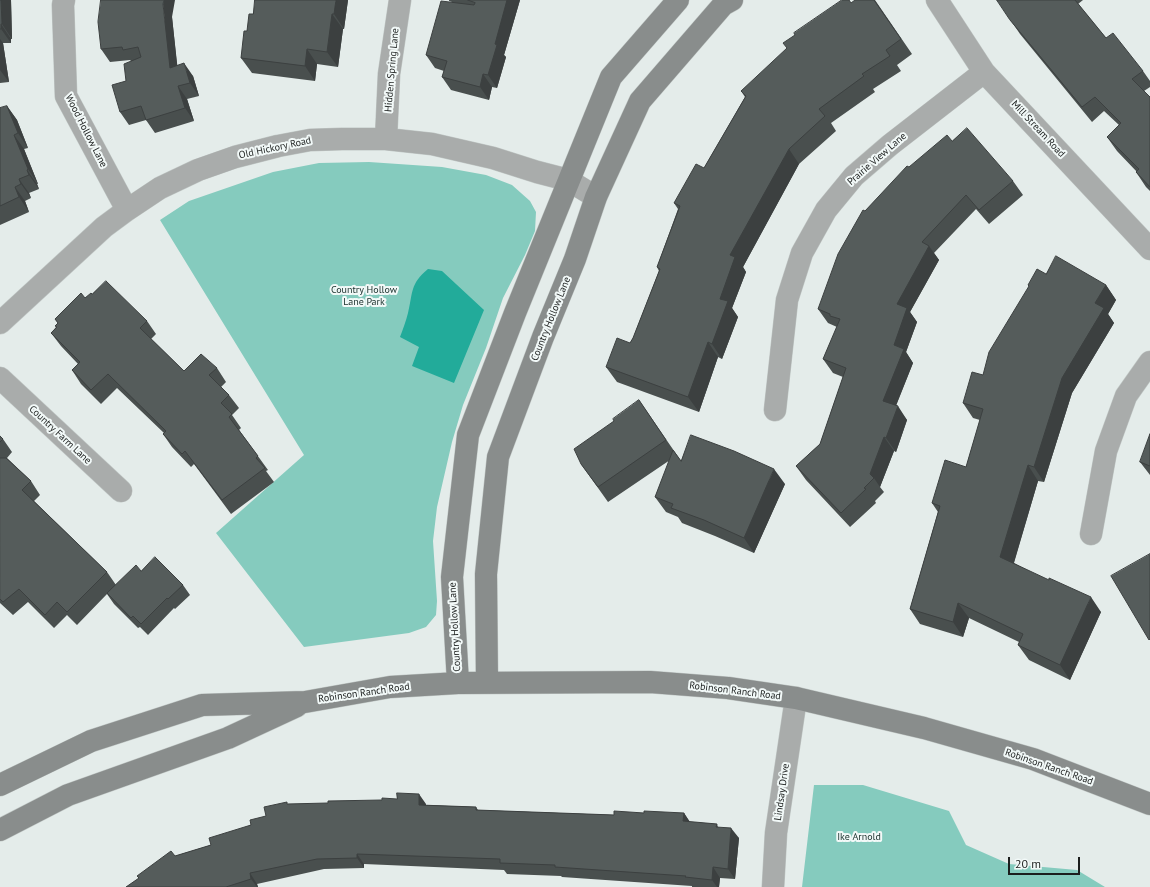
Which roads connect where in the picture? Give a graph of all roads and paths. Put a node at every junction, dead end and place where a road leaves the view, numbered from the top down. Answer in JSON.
{"nodes":[{"id":1,"x":64,"y":0,"type":"edge"},
{"id":2,"x":400,"y":0,"type":"edge"},
{"id":3,"x":678,"y":0,"type":"edge"},
{"id":4,"x":732,"y":0,"type":"edge"},
{"id":5,"x":937,"y":0,"type":"edge"},
{"id":6,"x":984,"y":72,"type":"junction"},
{"id":7,"x":386,"y":139,"type":"junction"},
{"id":8,"x":568,"y":180,"type":"junction"},
{"id":9,"x":596,"y":197,"type":"junction"},
{"id":10,"x":127,"y":210,"type":"junction"},
{"id":11,"x":1150,"y":249,"type":"edge"},
{"id":12,"x":0,"y":323,"type":"edge"},
{"id":13,"x":1150,"y":362,"type":"edge"},
{"id":14,"x":0,"y":378,"type":"edge"},
{"id":15,"x":775,"y":410,"type":"dead end"},
{"id":16,"x":121,"y":491,"type":"dead end"},
{"id":17,"x":1091,"y":534,"type":"dead end"},
{"id":18,"x":487,"y":682,"type":"junction"},
{"id":19,"x":458,"y":683,"type":"junction"},
{"id":20,"x":796,"y":698,"type":"junction"},
{"id":21,"x":305,"y":702,"type":"junction"},
{"id":22,"x":0,"y":785,"type":"edge"},
{"id":23,"x":1150,"y":804,"type":"edge"},
{"id":24,"x":0,"y":830,"type":"edge"},
{"id":25,"x":773,"y":887,"type":"edge"}],
"edges":[{"from":1,"to":10,"type":"street","name":"Wood Hollow Lane"},
{"from":2,"to":7,"type":"street","name":"Hidden Spring Lane"},
{"from":3,"to":8,"type":"street","name":"Country Hollow Lane"},
{"from":4,"to":9,"type":"street","name":"Country Hollow Lane"},
{"from":5,"to":6,"type":"street","name":"Mill Stream Road"},
{"from":6,"to":11,"type":"street","name":"Mill Stream Road"},
{"from":6,"to":15,"type":"street","name":"Prairie View Lane"},
{"from":7,"to":8,"type":"street","name":"Old Hickory Road"},
{"from":7,"to":10,"type":"street","name":"Old Hickory Road"},
{"from":8,"to":9,"type":"street","name":"Old Hickory Road"},
{"from":8,"to":19,"type":"street","name":"Country Hollow Lane"},
{"from":9,"to":18,"type":"street","name":"Country Hollow Lane"},
{"from":10,"to":12,"type":"street","name":"Old Hickory Road"},
{"from":13,"to":17,"type":"street"},
{"from":14,"to":16,"type":"street","name":"Country Farm Lane"},
{"from":18,"to":19,"type":"street","name":"Robinson Ranch Road"},
{"from":18,"to":20,"type":"street","name":"Robinson Ranch Road"},
{"from":19,"to":21,"type":"street","name":"Robinson Ranch Road"},
{"from":20,"to":23,"type":"street","name":"Robinson Ranch Road"},
{"from":20,"to":25,"type":"street","name":"Lindsay Drive"},
{"from":21,"to":22,"type":"street","name":"Robinson Ranch Road"},
{"from":21,"to":24,"type":"street","name":"Robinson Ranch Road"}]}
